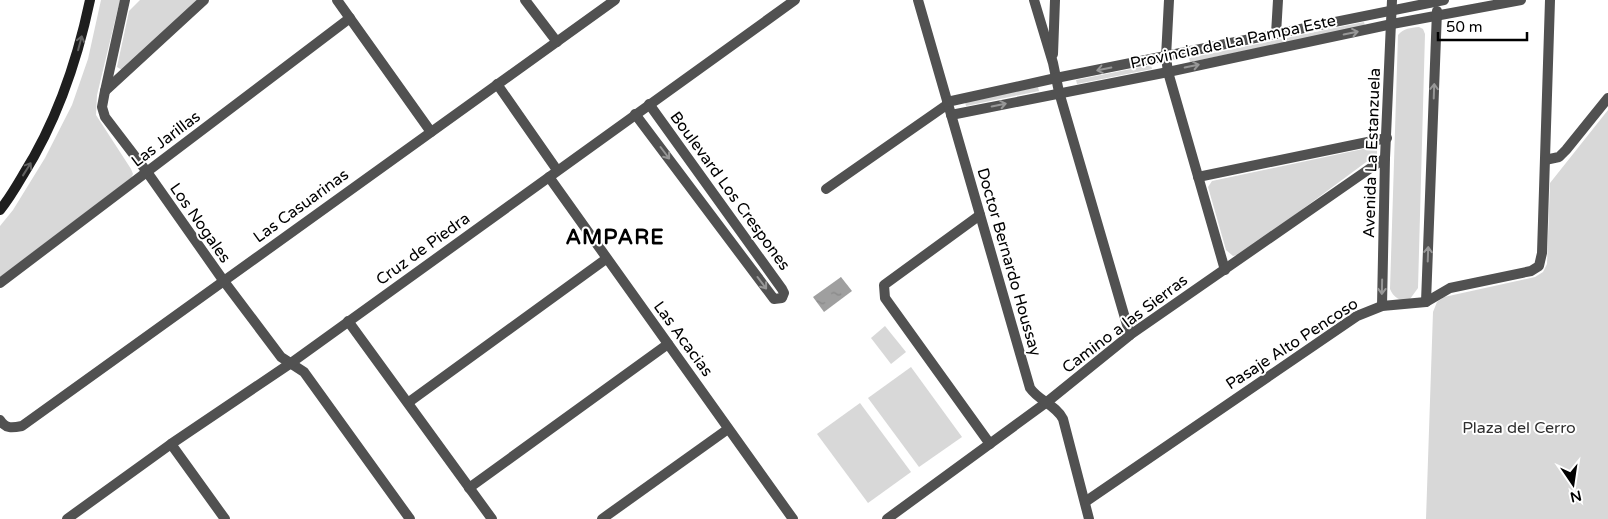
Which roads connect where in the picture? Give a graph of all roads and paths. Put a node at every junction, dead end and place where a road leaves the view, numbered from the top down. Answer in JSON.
{"nodes":[{"id":1,"x":90,"y":0,"type":"edge"},
{"id":2,"x":133,"y":0,"type":"edge"},
{"id":3,"x":204,"y":0,"type":"edge"},
{"id":4,"x":337,"y":0,"type":"edge"},
{"id":5,"x":525,"y":0,"type":"edge"},
{"id":6,"x":614,"y":0,"type":"edge"},
{"id":7,"x":795,"y":0,"type":"edge"},
{"id":8,"x":918,"y":0,"type":"edge"},
{"id":9,"x":1034,"y":0,"type":"edge"},
{"id":10,"x":1055,"y":0,"type":"edge"},
{"id":11,"x":1169,"y":0,"type":"edge"},
{"id":12,"x":1278,"y":0,"type":"edge"},
{"id":13,"x":1392,"y":0,"type":"edge"},
{"id":14,"x":1439,"y":0,"type":"edge"},
{"id":15,"x":1521,"y":0,"type":"edge"},
{"id":16,"x":1550,"y":0,"type":"edge"},
{"id":17,"x":124,"y":5,"type":"edge"},
{"id":18,"x":1392,"y":11,"type":"junction"},
{"id":19,"x":1436,"y":16,"type":"junction"},
{"id":20,"x":350,"y":18,"type":"junction"},
{"id":21,"x":1392,"y":24,"type":"junction"},
{"id":22,"x":1276,"y":34,"type":"junction"},
{"id":23,"x":557,"y":42,"type":"junction"},
{"id":24,"x":1166,"y":57,"type":"junction"},
{"id":25,"x":1053,"y":64,"type":"junction"},
{"id":26,"x":1168,"y":72,"type":"junction"},
{"id":27,"x":1056,"y":78,"type":"junction"},
{"id":28,"x":497,"y":84,"type":"junction"},
{"id":29,"x":105,"y":91,"type":"junction"},
{"id":30,"x":1059,"y":92,"type":"junction"},
{"id":31,"x":1608,"y":98,"type":"edge"},
{"id":32,"x":947,"y":103,"type":"junction"},
{"id":33,"x":649,"y":104,"type":"junction"},
{"id":34,"x":635,"y":114,"type":"junction"},
{"id":35,"x":951,"y":115,"type":"junction"},
{"id":36,"x":431,"y":132,"type":"junction"},
{"id":37,"x":1386,"y":138,"type":"junction"},
{"id":38,"x":1385,"y":158,"type":"junction"},
{"id":39,"x":1545,"y":160,"type":"junction"},
{"id":40,"x":146,"y":172,"type":"junction"},
{"id":41,"x":553,"y":174,"type":"junction"},
{"id":42,"x":1198,"y":177,"type":"junction"},
{"id":43,"x":826,"y":189,"type":"dead end"},
{"id":44,"x":0,"y":210,"type":"edge"},
{"id":45,"x":980,"y":215,"type":"junction"},
{"id":46,"x":606,"y":259,"type":"junction"},
{"id":47,"x":1225,"y":270,"type":"junction"},
{"id":48,"x":223,"y":280,"type":"junction"},
{"id":49,"x":0,"y":283,"type":"edge"},
{"id":50,"x":1426,"y":302,"type":"junction"},
{"id":51,"x":1382,"y":306,"type":"junction"},
{"id":52,"x":348,"y":321,"type":"junction"},
{"id":53,"x":1130,"y":335,"type":"junction"},
{"id":54,"x":668,"y":344,"type":"junction"},
{"id":55,"x":291,"y":363,"type":"junction"},
{"id":56,"x":408,"y":402,"type":"junction"},
{"id":57,"x":1047,"y":402,"type":"junction"},
{"id":58,"x":2,"y":423,"type":"edge"},
{"id":59,"x":728,"y":429,"type":"junction"},
{"id":60,"x":171,"y":444,"type":"junction"},
{"id":61,"x":990,"y":444,"type":"junction"},
{"id":62,"x":469,"y":488,"type":"junction"},
{"id":63,"x":1085,"y":502,"type":"junction"},
{"id":64,"x":788,"y":517,"type":"edge"},
{"id":65,"x":67,"y":519,"type":"edge"},
{"id":66,"x":225,"y":519,"type":"edge"},
{"id":67,"x":410,"y":519,"type":"edge"},
{"id":68,"x":492,"y":519,"type":"edge"},
{"id":69,"x":602,"y":519,"type":"edge"},
{"id":70,"x":887,"y":519,"type":"edge"},
{"id":71,"x":1089,"y":519,"type":"edge"}],
"edges":[{"from":44,"to":1,"type":"main road","one_way":true},
{"from":2,"to":17,"type":"street"},
{"from":3,"to":29,"type":"street"},
{"from":4,"to":20,"type":"street"},
{"from":5,"to":23,"type":"street"},
{"from":6,"to":23,"type":"street","name":"Las Casuarinas"},
{"from":7,"to":33,"type":"street","name":"Cruz de Piedra"},
{"from":8,"to":32,"type":"street","name":"Doctor Bernardo Houssay"},
{"from":9,"to":25,"type":"street"},
{"from":10,"to":25,"type":"street"},
{"from":11,"to":24,"type":"street"},
{"from":12,"to":22,"type":"street"},
{"from":13,"to":18,"type":"street","name":"Avenida La Estanzuela"},
{"from":14,"to":18,"type":"street","name":"Provincia de La Pampa Este"},
{"from":14,"to":19,"type":"street"},
{"from":15,"to":19,"type":"street","name":"Provincia de La Pampa Este"},
{"from":16,"to":39,"type":"street"},
{"from":17,"to":29,"type":"street","name":"Los Nogales"},
{"from":18,"to":21,"type":"street","name":"Avenida La Estanzuela"},
{"from":18,"to":22,"type":"street","name":"Provincia de La Pampa Este"},
{"from":19,"to":21,"type":"street","name":"Provincia de La Pampa Este"},
{"from":50,"to":19,"type":"street","one_way":true},
{"from":20,"to":36,"type":"street"},
{"from":20,"to":40,"type":"street","name":"Las Jarillas"},
{"from":26,"to":21,"type":"street","name":"Provincia de La Pampa Este","one_way":true},
{"from":21,"to":37,"type":"street","name":"Avenida La Estanzuela"},
{"from":22,"to":24,"type":"street","name":"Provincia de La Pampa Este"},
{"from":23,"to":28,"type":"street","name":"Las Casuarinas"},
{"from":24,"to":26,"type":"street"},
{"from":24,"to":27,"type":"street","name":"Provincia de La Pampa Este","one_way":true},
{"from":25,"to":27,"type":"street"},
{"from":26,"to":30,"type":"street","name":"Provincia de La Pampa Este"},
{"from":26,"to":42,"type":"street"},
{"from":27,"to":30,"type":"street"},
{"from":27,"to":32,"type":"street","name":"Provincia de La Pampa Este"},
{"from":28,"to":36,"type":"street","name":"Las Casuarinas"},
{"from":28,"to":41,"type":"street","name":"Las Acacias"},
{"from":29,"to":40,"type":"street","name":"Los Nogales"},
{"from":35,"to":30,"type":"street","name":"Provincia de La Pampa Este","one_way":true},
{"from":30,"to":53,"type":"street"},
{"from":31,"to":39,"type":"street"},
{"from":32,"to":35,"type":"street","name":"Doctor Bernardo Houssay"},
{"from":32,"to":43,"type":"street","name":"Provincia de La Pampa Este"},
{"from":33,"to":34,"type":"street","name":"Cruz de Piedra"},
{"from":34,"to":33,"type":"street","name":"Boulevard Los Crespones","one_way":true},
{"from":34,"to":41,"type":"street","name":"Cruz de Piedra"},
{"from":35,"to":45,"type":"street","name":"Doctor Bernardo Houssay"},
{"from":36,"to":48,"type":"street","name":"Las Casuarinas"},
{"from":37,"to":38,"type":"street","name":"Avenida La Estanzuela"},
{"from":37,"to":42,"type":"street"},
{"from":38,"to":47,"type":"street","name":"Camino a las Sierras"},
{"from":38,"to":51,"type":"street","name":"Avenida La Estanzuela","one_way":true},
{"from":39,"to":50,"type":"street","name":"Pasaje Alto Pencoso"},
{"from":40,"to":48,"type":"street","name":"Los Nogales"},
{"from":40,"to":49,"type":"street","name":"Las Jarillas"},
{"from":41,"to":46,"type":"street","name":"Las Acacias"},
{"from":41,"to":52,"type":"street","name":"Cruz de Piedra"},
{"from":42,"to":47,"type":"street"},
{"from":45,"to":57,"type":"street","name":"Doctor Bernardo Houssay"},
{"from":45,"to":61,"type":"street"},
{"from":46,"to":54,"type":"street","name":"Las Acacias"},
{"from":46,"to":56,"type":"street"},
{"from":47,"to":53,"type":"street","name":"Camino a las Sierras"},
{"from":48,"to":55,"type":"street","name":"Los Nogales"},
{"from":48,"to":58,"type":"street","name":"Las Casuarinas"},
{"from":50,"to":51,"type":"street","name":"Pasaje Alto Pencoso"},
{"from":51,"to":63,"type":"street","name":"Pasaje Alto Pencoso"},
{"from":52,"to":55,"type":"street","name":"Cruz de Piedra"},
{"from":52,"to":56,"type":"street"},
{"from":53,"to":57,"type":"street","name":"Camino a las Sierras"},
{"from":54,"to":59,"type":"street","name":"Las Acacias"},
{"from":54,"to":62,"type":"street"},
{"from":55,"to":60,"type":"street","name":"Cruz de Piedra"},
{"from":55,"to":67,"type":"street","name":"Los Nogales"},
{"from":56,"to":62,"type":"street"},
{"from":57,"to":61,"type":"street","name":"Camino a las Sierras"},
{"from":57,"to":63,"type":"street","name":"Doctor Bernardo Houssay"},
{"from":59,"to":64,"type":"street","name":"Las Acacias"},
{"from":59,"to":69,"type":"street"},
{"from":60,"to":65,"type":"street","name":"Cruz de Piedra"},
{"from":60,"to":66,"type":"street"},
{"from":61,"to":70,"type":"street","name":"Camino a las Sierras"},
{"from":62,"to":68,"type":"street"},
{"from":63,"to":71,"type":"street","name":"Doctor Bernardo Houssay"}]}
